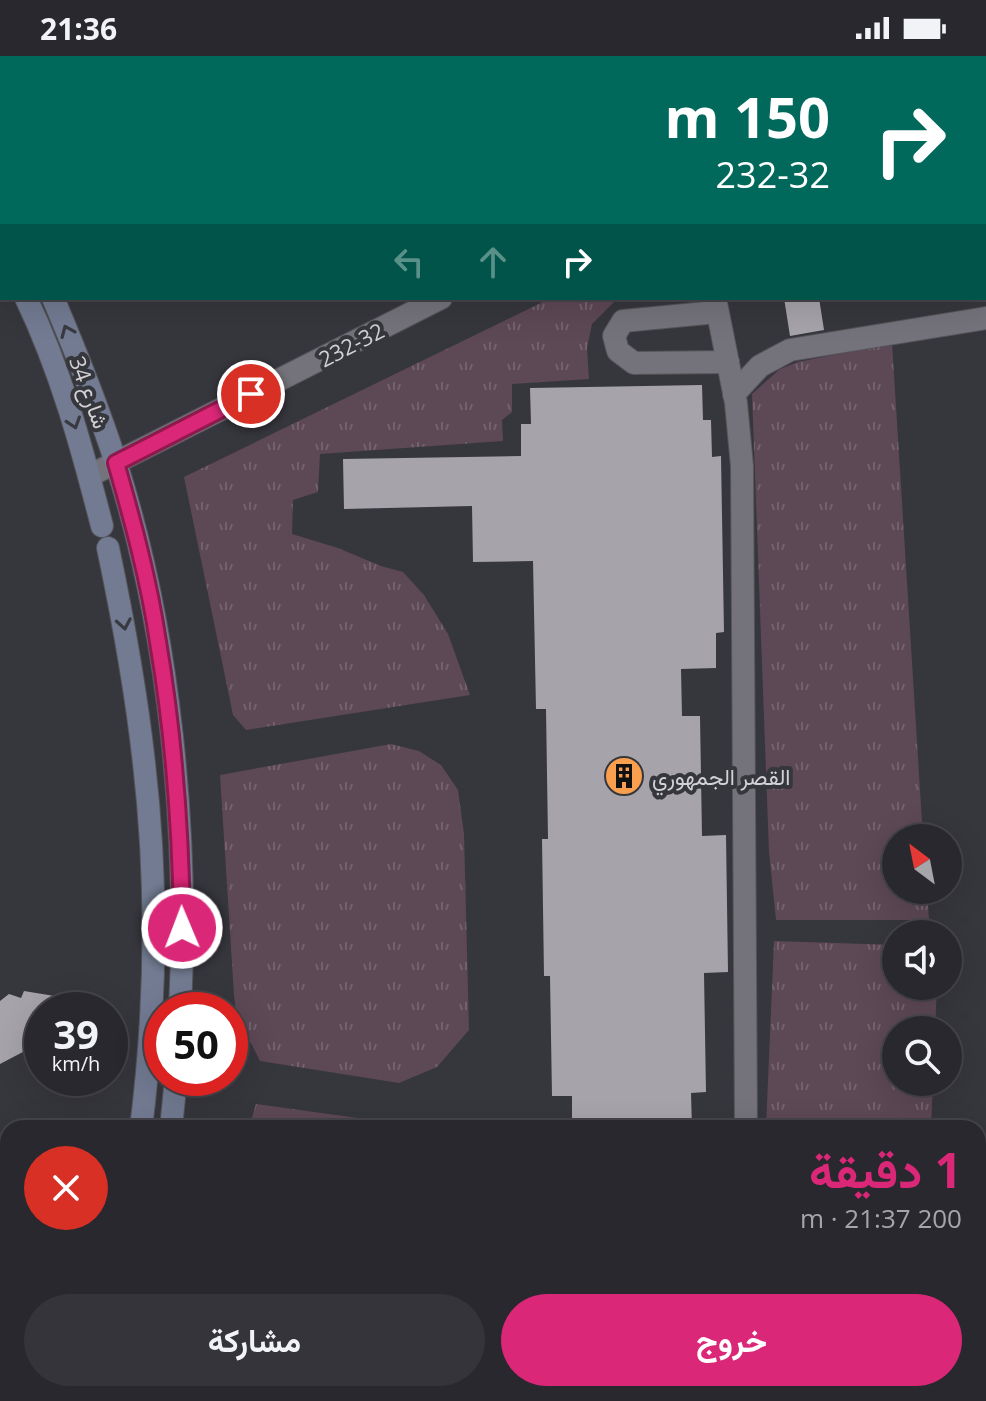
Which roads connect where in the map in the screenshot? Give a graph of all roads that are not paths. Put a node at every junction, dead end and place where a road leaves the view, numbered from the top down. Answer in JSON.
{"nodes":[{"id":1,"x":27,"y":300,"type":"edge"},
{"id":2,"x":54,"y":300,"type":"edge"},
{"id":3,"x":437,"y":300,"type":"edge"},
{"id":4,"x":716,"y":305,"type":"edge"},
{"id":5,"x":986,"y":318,"type":"edge"},
{"id":6,"x":728,"y":362,"type":"junction"},
{"id":7,"x":734,"y":394,"type":"junction"},
{"id":8,"x":116,"y":463,"type":"junction"},
{"id":9,"x":89,"y":476,"type":"junction"},
{"id":10,"x":180,"y":992,"type":"edge"},
{"id":11,"x":174,"y":1096,"type":"edge"},
{"id":12,"x":142,"y":1120,"type":"edge"},
{"id":13,"x":172,"y":1120,"type":"edge"},
{"id":14,"x":746,"y":1120,"type":"edge"}],
"edges":[{"from":1,"to":9,"type":"main road","name":"شارع 34","one_way":true},
{"from":8,"to":2,"type":"main road","name":"شارع 34","one_way":true},
{"from":3,"to":8,"type":"street","name":"232-32"},
{"from":4,"to":6,"type":"street"},
{"from":4,"to":6,"type":"street"},
{"from":5,"to":7,"type":"street"},
{"from":6,"to":7,"type":"street"},
{"from":7,"to":14,"type":"street"},
{"from":8,"to":9,"type":"street","name":"232-32"},
{"from":8,"to":10,"type":"main road","name":"شارع 34"},
{"from":9,"to":12,"type":"main road","name":"شارع 34","one_way":true},
{"from":11,"to":13,"type":"main road"}]}
